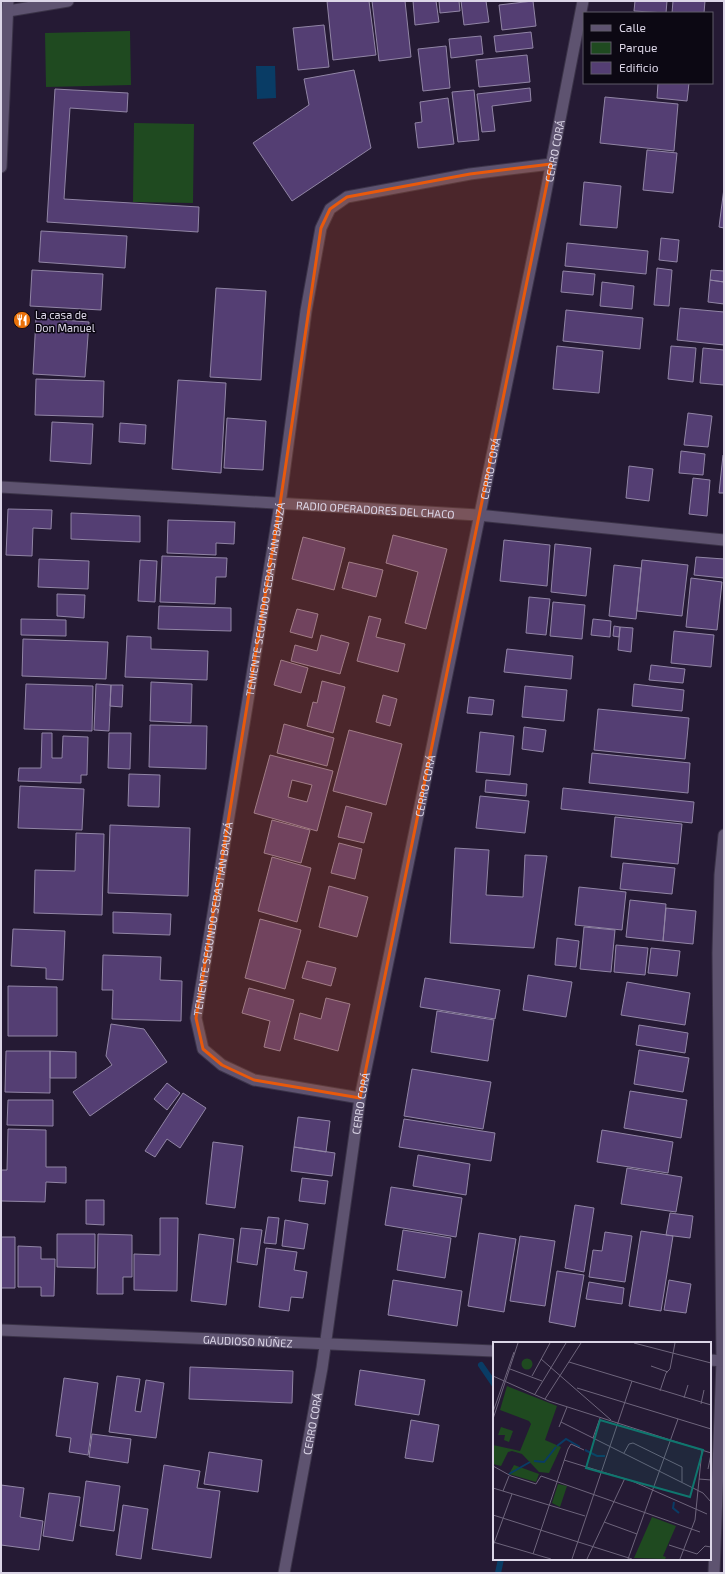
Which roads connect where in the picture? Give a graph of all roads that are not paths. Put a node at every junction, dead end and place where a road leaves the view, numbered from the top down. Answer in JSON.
{"nodes":[{"id":1,"x":68,"y":1,"type":"edge"},
{"id":2,"x":583,"y":1,"type":"edge"},
{"id":3,"x":8,"y":6,"type":"edge"},
{"id":4,"x":551,"y":164,"type":"junction"},
{"id":5,"x":1,"y":167,"type":"edge"},
{"id":6,"x":1,"y":487,"type":"edge"},
{"id":7,"x":280,"y":504,"type":"junction"},
{"id":8,"x":478,"y":515,"type":"junction"},
{"id":9,"x":724,"y":540,"type":"edge"},
{"id":10,"x":724,"y":834,"type":"edge"},
{"id":11,"x":721,"y":986,"type":"edge"},
{"id":12,"x":360,"y":1098,"type":"junction"},
{"id":13,"x":1,"y":1330,"type":"edge"},
{"id":14,"x":324,"y":1344,"type":"junction"},
{"id":15,"x":493,"y":1351,"type":"edge"},
{"id":16,"x":711,"y":1360,"type":"edge"},
{"id":17,"x":723,"y":1361,"type":"edge"},
{"id":18,"x":284,"y":1573,"type":"edge"},
{"id":19,"x":714,"y":1573,"type":"edge"}],
"edges":[{"from":1,"to":3,"type":"street"},
{"from":2,"to":4,"type":"street","name":"CERRO CORÁ"},
{"from":3,"to":5,"type":"street"},
{"from":4,"to":7,"type":"street","name":"TENIENTE SEGUNDO SEBASTIÁN BAUZÁ"},
{"from":4,"to":8,"type":"street","name":"CERRO CORÁ"},
{"from":6,"to":7,"type":"street","name":"RADIO OPERADORES DEL CHACO"},
{"from":7,"to":8,"type":"street","name":"RADIO OPERADORES DEL CHACO"},
{"from":7,"to":12,"type":"street","name":"TENIENTE SEGUNDO SEBASTIÁN BAUZÁ"},
{"from":8,"to":9,"type":"street","name":"RADIO OPERADORES DEL CHACO"},
{"from":8,"to":12,"type":"street","name":"CERRO CORÁ"},
{"from":10,"to":11,"type":"street"},
{"from":11,"to":17,"type":"street"},
{"from":12,"to":14,"type":"street","name":"CERRO CORÁ"},
{"from":13,"to":14,"type":"street","name":"GAUDIOSO NÚÑEZ"},
{"from":14,"to":15,"type":"street","name":"GAUDIOSO NÚÑEZ"},
{"from":14,"to":18,"type":"street","name":"CERRO CORÁ"},
{"from":16,"to":17,"type":"street"},
{"from":17,"to":19,"type":"street"}]}
